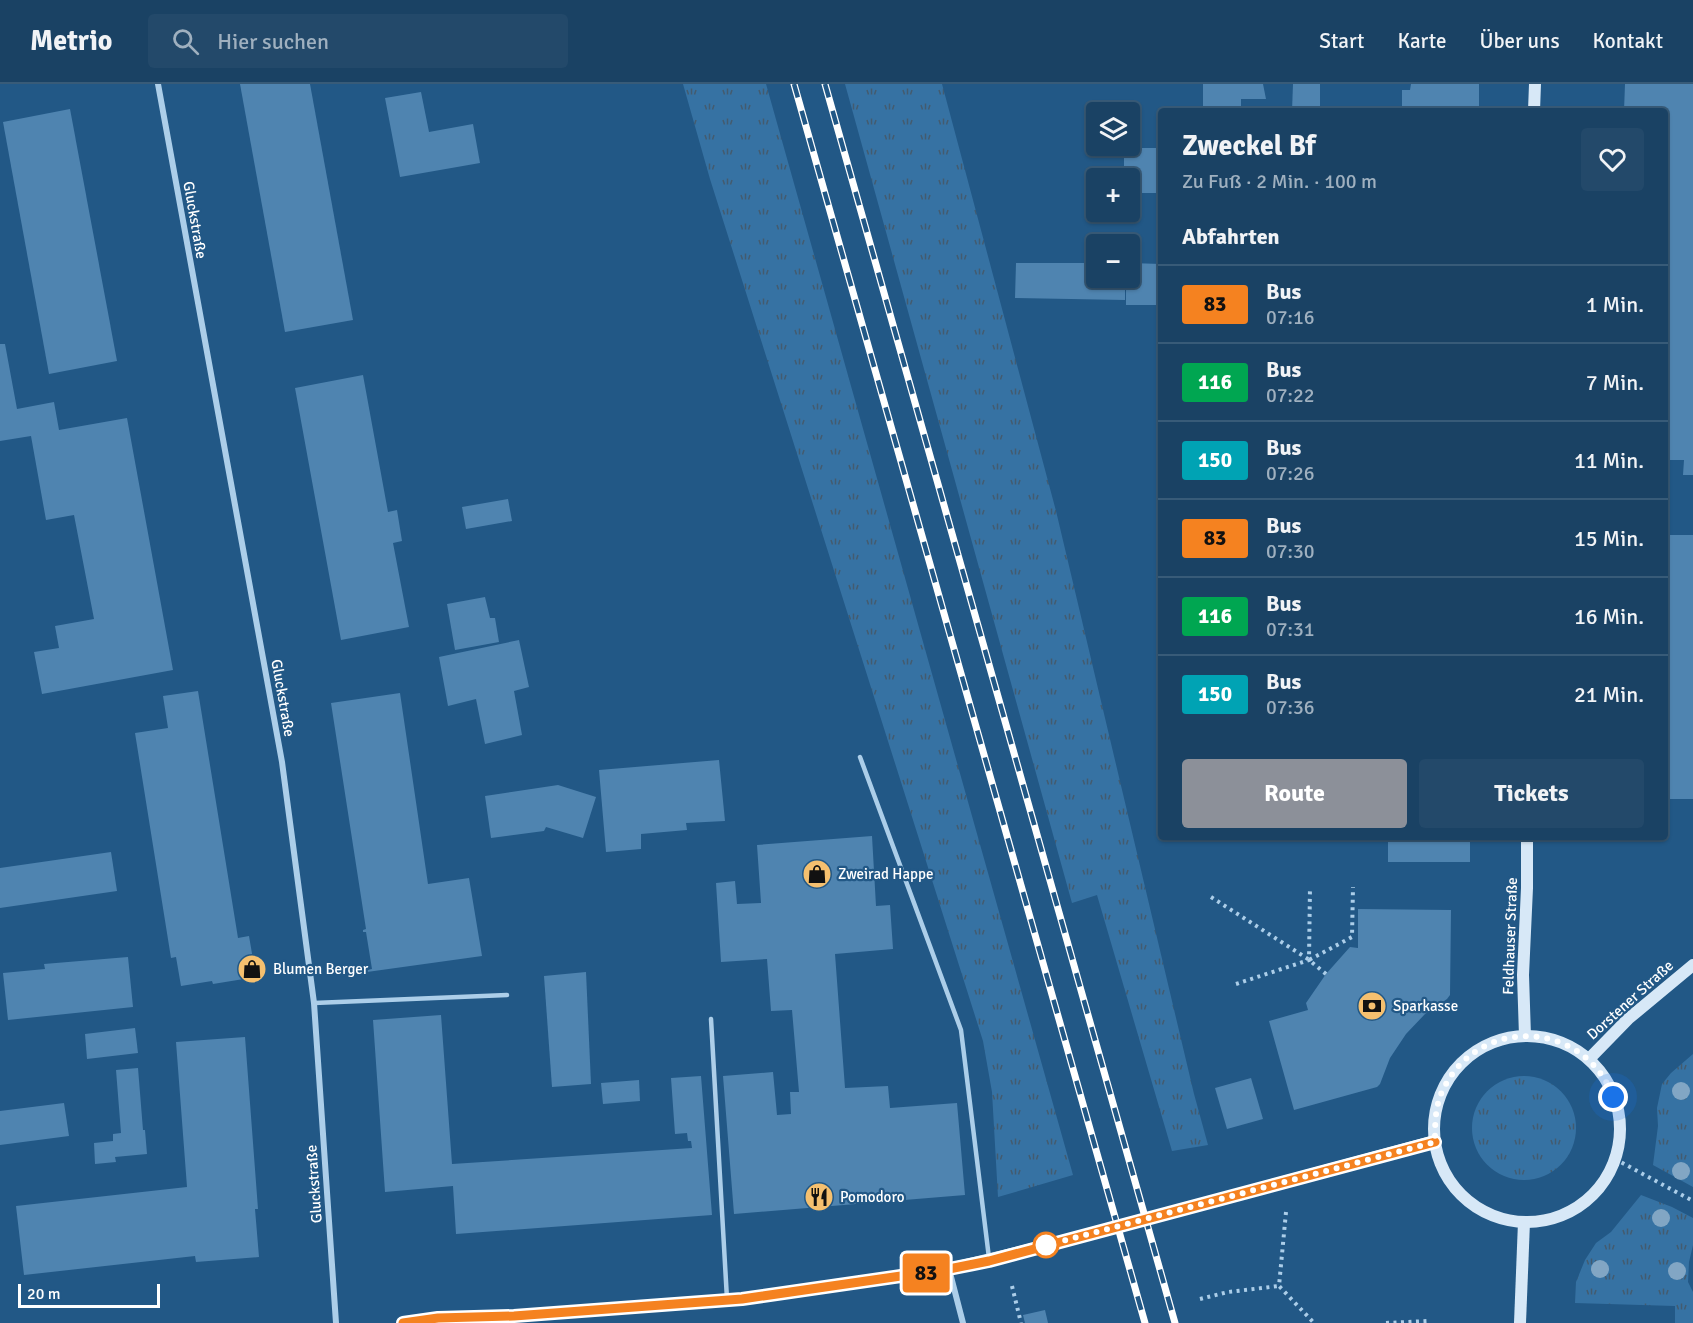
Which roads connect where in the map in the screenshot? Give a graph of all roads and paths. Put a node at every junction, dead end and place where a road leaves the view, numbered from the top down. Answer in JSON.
{"nodes":[{"id":1,"x":158,"y":84,"type":"edge"},
{"id":2,"x":1535,"y":84,"type":"edge"},
{"id":3,"x":1534,"y":108,"type":"edge"},
{"id":4,"x":860,"y":757,"type":"dead end"},
{"id":5,"x":1527,"y":840,"type":"edge"},
{"id":6,"x":1310,"y":887,"type":"dead end"},
{"id":7,"x":1353,"y":887,"type":"dead end"},
{"id":8,"x":1211,"y":897,"type":"dead end"},
{"id":9,"x":1309,"y":960,"type":"junction"},
{"id":10,"x":1693,"y":965,"type":"edge"},
{"id":11,"x":1326,"y":974,"type":"dead end"},
{"id":12,"x":1236,"y":984,"type":"dead end"},
{"id":13,"x":507,"y":995,"type":"dead end"},
{"id":14,"x":314,"y":1003,"type":"junction"},
{"id":15,"x":711,"y":1019,"type":"dead end"},
{"id":16,"x":1525,"y":1036,"type":"junction"},
{"id":17,"x":1588,"y":1059,"type":"junction"},
{"id":18,"x":1435,"y":1142,"type":"junction"},
{"id":19,"x":1615,"y":1159,"type":"junction"},
{"id":20,"x":1289,"y":1180,"type":"junction"},
{"id":21,"x":1693,"y":1201,"type":"edge"},
{"id":22,"x":1524,"y":1222,"type":"junction"},
{"id":23,"x":1005,"y":1256,"type":"junction"},
{"id":24,"x":989,"y":1261,"type":"junction"},
{"id":25,"x":949,"y":1269,"type":"junction"},
{"id":26,"x":1279,"y":1286,"type":"junction"},
{"id":27,"x":727,"y":1299,"type":"junction"},
{"id":28,"x":1200,"y":1299,"type":"dead end"},
{"id":29,"x":1427,"y":1321,"type":"dead end"},
{"id":30,"x":336,"y":1323,"type":"edge"},
{"id":31,"x":403,"y":1323,"type":"edge"},
{"id":32,"x":963,"y":1323,"type":"edge"},
{"id":33,"x":1022,"y":1323,"type":"edge"},
{"id":34,"x":1314,"y":1323,"type":"edge"},
{"id":35,"x":1386,"y":1323,"type":"edge"},
{"id":36,"x":1520,"y":1323,"type":"edge"}],
"edges":[{"from":1,"to":14,"type":"street","name":"Gluckstraße"},
{"from":2,"to":3,"type":"street"},
{"from":4,"to":24,"type":"lane"},
{"from":5,"to":16,"type":"street","name":"Feldhauser Straße"},
{"from":6,"to":9,"type":"path"},
{"from":7,"to":9,"type":"path"},
{"from":8,"to":9,"type":"path"},
{"from":9,"to":11,"type":"path"},
{"from":9,"to":12,"type":"path"},
{"from":10,"to":17,"type":"street","name":"Dorstener Straße"},
{"from":13,"to":14,"type":"lane"},
{"from":14,"to":30,"type":"street","name":"Gluckstraße"},
{"from":15,"to":27,"type":"lane"},
{"from":16,"to":17,"type":"street"},
{"from":16,"to":18,"type":"street"},
{"from":17,"to":19,"type":"street"},
{"from":18,"to":20,"type":"street"},
{"from":18,"to":22,"type":"street"},
{"from":19,"to":21,"type":"path"},
{"from":19,"to":22,"type":"street"},
{"from":20,"to":23,"type":"street","bridge":true},
{"from":20,"to":26,"type":"path"},
{"from":22,"to":36,"type":"street"},
{"from":23,"to":24,"type":"street"},
{"from":23,"to":33,"type":"path"},
{"from":24,"to":25,"type":"street"},
{"from":25,"to":27,"type":"street"},
{"from":25,"to":32,"type":"street"},
{"from":26,"to":28,"type":"path"},
{"from":26,"to":34,"type":"path"},
{"from":27,"to":31,"type":"street"},
{"from":29,"to":35,"type":"path"}]}
